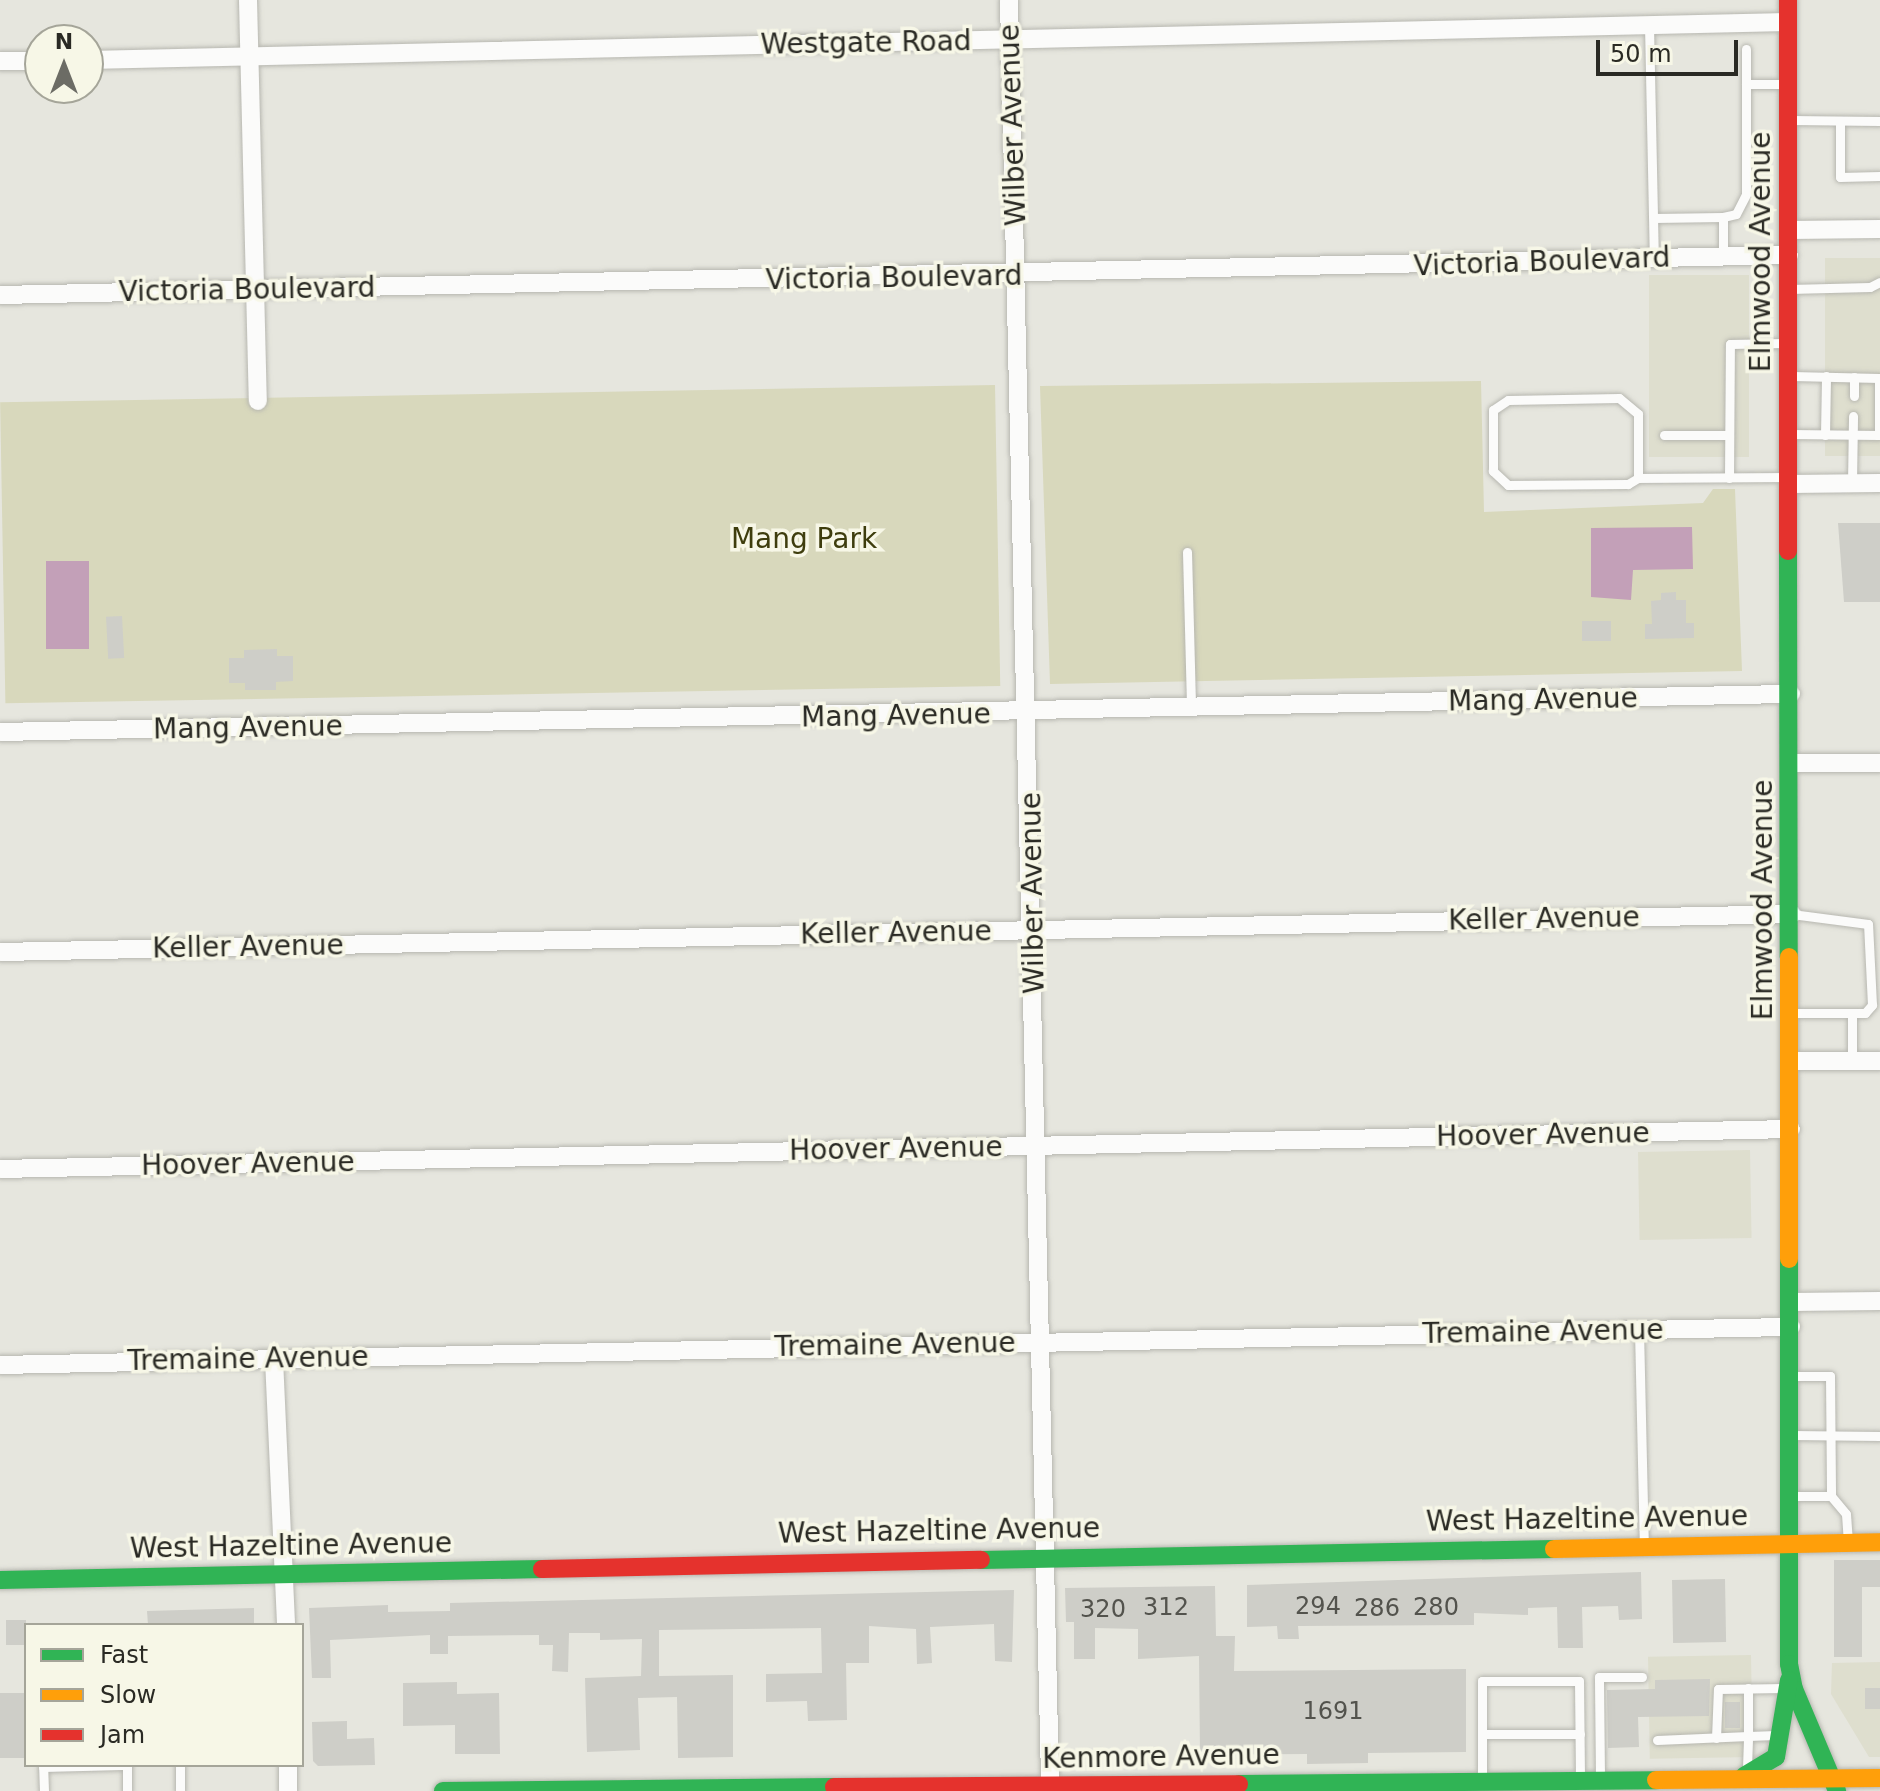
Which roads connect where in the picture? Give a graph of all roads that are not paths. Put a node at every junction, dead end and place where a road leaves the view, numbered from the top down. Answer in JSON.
{"nodes":[{"id":1,"x":248,"y":0,"type":"edge"},
{"id":2,"x":1009,"y":0,"type":"edge"},
{"id":3,"x":1788,"y":0,"type":"edge"},
{"id":4,"x":1788,"y":22,"type":"junction"},
{"id":5,"x":1649,"y":25,"type":"junction"},
{"id":6,"x":1011,"y":40,"type":"junction"},
{"id":7,"x":1746,"y":49,"type":"dead end"},
{"id":8,"x":250,"y":56,"type":"junction"},
{"id":9,"x":104,"y":60,"type":"edge"},
{"id":10,"x":0,"y":61,"type":"edge"},
{"id":11,"x":24,"y":61,"type":"edge"},
{"id":12,"x":1746,"y":84,"type":"junction"},
{"id":13,"x":1788,"y":84,"type":"junction"},
{"id":14,"x":1788,"y":120,"type":"junction"},
{"id":15,"x":1840,"y":121,"type":"junction"},
{"id":16,"x":1880,"y":121,"type":"edge"},
{"id":17,"x":1880,"y":176,"type":"edge"},
{"id":18,"x":1723,"y":217,"type":"junction"},
{"id":19,"x":1654,"y":218,"type":"junction"},
{"id":20,"x":1880,"y":229,"type":"edge"},
{"id":21,"x":1789,"y":230,"type":"junction"},
{"id":22,"x":1789,"y":255,"type":"junction"},
{"id":23,"x":1723,"y":257,"type":"junction"},
{"id":24,"x":1654,"y":259,"type":"junction"},
{"id":25,"x":1017,"y":276,"type":"junction"},
{"id":26,"x":1880,"y":282,"type":"edge"},
{"id":27,"x":1789,"y":289,"type":"junction"},
{"id":28,"x":256,"y":290,"type":"junction"},
{"id":29,"x":0,"y":295,"type":"edge"},
{"id":30,"x":1789,"y":343,"type":"junction"},
{"id":31,"x":1789,"y":376,"type":"junction"},
{"id":32,"x":1826,"y":376,"type":"junction"},
{"id":33,"x":1854,"y":377,"type":"junction"},
{"id":34,"x":1854,"y":396,"type":"dead end"},
{"id":35,"x":258,"y":401,"type":"dead end"},
{"id":36,"x":1853,"y":416,"type":"dead end"},
{"id":37,"x":1790,"y":434,"type":"junction"},
{"id":38,"x":1664,"y":435,"type":"dead end"},
{"id":39,"x":1729,"y":435,"type":"junction"},
{"id":40,"x":1825,"y":435,"type":"junction"},
{"id":41,"x":1853,"y":435,"type":"junction"},
{"id":42,"x":1879,"y":436,"type":"edge"},
{"id":43,"x":1638,"y":478,"type":"junction"},
{"id":44,"x":1729,"y":478,"type":"junction"},
{"id":45,"x":1790,"y":480,"type":"junction"},
{"id":46,"x":1852,"y":483,"type":"junction"},
{"id":47,"x":1880,"y":483,"type":"edge"},
{"id":48,"x":1187,"y":552,"type":"dead end"},
{"id":49,"x":1791,"y":694,"type":"junction"},
{"id":50,"x":1191,"y":709,"type":"junction"},
{"id":51,"x":1029,"y":713,"type":"junction"},
{"id":52,"x":0,"y":732,"type":"edge"},
{"id":53,"x":1791,"y":763,"type":"junction"},
{"id":54,"x":1880,"y":763,"type":"edge"},
{"id":55,"x":1792,"y":914,"type":"junction"},
{"id":56,"x":1034,"y":930,"type":"junction"},
{"id":57,"x":0,"y":952,"type":"edge"},
{"id":58,"x":1876,"y":1008,"type":"edge"},
{"id":59,"x":1792,"y":1013,"type":"junction"},
{"id":60,"x":1852,"y":1013,"type":"junction"},
{"id":61,"x":1791,"y":1061,"type":"junction"},
{"id":62,"x":1852,"y":1061,"type":"junction"},
{"id":63,"x":1880,"y":1061,"type":"edge"},
{"id":64,"x":1791,"y":1129,"type":"junction"},
{"id":65,"x":1037,"y":1146,"type":"junction"},
{"id":66,"x":0,"y":1169,"type":"edge"},
{"id":67,"x":1880,"y":1301,"type":"edge"},
{"id":68,"x":1791,"y":1302,"type":"junction"},
{"id":69,"x":1791,"y":1327,"type":"junction"},
{"id":70,"x":1639,"y":1330,"type":"junction"},
{"id":71,"x":1040,"y":1342,"type":"junction"},
{"id":72,"x":274,"y":1359,"type":"junction"},
{"id":73,"x":0,"y":1365,"type":"edge"},
{"id":74,"x":1790,"y":1376,"type":"junction"},
{"id":75,"x":1789,"y":1435,"type":"junction"},
{"id":76,"x":1830,"y":1436,"type":"junction"},
{"id":77,"x":1880,"y":1436,"type":"edge"},
{"id":78,"x":1789,"y":1496,"type":"junction"},
{"id":79,"x":1831,"y":1496,"type":"junction"},
{"id":80,"x":1880,"y":1542,"type":"edge"},
{"id":81,"x":1848,"y":1543,"type":"junction"},
{"id":82,"x":1787,"y":1544,"type":"junction"},
{"id":83,"x":1644,"y":1546,"type":"junction"},
{"id":84,"x":1044,"y":1557,"type":"junction"},
{"id":85,"x":285,"y":1575,"type":"junction"},
{"id":86,"x":0,"y":1580,"type":"edge"},
{"id":87,"x":286,"y":1623,"type":"edge"},
{"id":88,"x":1789,"y":1664,"type":"junction"},
{"id":89,"x":1642,"y":1677,"type":"dead end"},
{"id":90,"x":1748,"y":1688,"type":"junction"},
{"id":91,"x":1788,"y":1688,"type":"junction"},
{"id":92,"x":1482,"y":1734,"type":"junction"},
{"id":93,"x":1580,"y":1734,"type":"junction"},
{"id":94,"x":1782,"y":1735,"type":"junction"},
{"id":95,"x":1748,"y":1736,"type":"junction"},
{"id":96,"x":1716,"y":1738,"type":"junction"},
{"id":97,"x":1657,"y":1740,"type":"dead end"},
{"id":98,"x":43,"y":1767,"type":"edge"},
{"id":99,"x":127,"y":1767,"type":"edge"},
{"id":100,"x":180,"y":1767,"type":"edge"},
{"id":101,"x":288,"y":1767,"type":"edge"},
{"id":102,"x":1740,"y":1778,"type":"junction"},
{"id":103,"x":1880,"y":1778,"type":"edge"},
{"id":104,"x":1580,"y":1781,"type":"junction"},
{"id":105,"x":1600,"y":1781,"type":"junction"},
{"id":106,"x":1482,"y":1782,"type":"junction"},
{"id":107,"x":1834,"y":1785,"type":"edge"},
{"id":108,"x":1050,"y":1786,"type":"junction"},
{"id":109,"x":1644,"y":1786,"type":"edge"},
{"id":110,"x":1410,"y":1787,"type":"edge"},
{"id":111,"x":1128,"y":1788,"type":"edge"},
{"id":112,"x":1182,"y":1788,"type":"edge"},
{"id":113,"x":901,"y":1789,"type":"edge"},
{"id":114,"x":538,"y":1790,"type":"edge"},
{"id":115,"x":708,"y":1790,"type":"edge"},
{"id":116,"x":44,"y":1791,"type":"edge"},
{"id":117,"x":127,"y":1791,"type":"edge"},
{"id":118,"x":180,"y":1791,"type":"edge"},
{"id":119,"x":288,"y":1791,"type":"edge"},
{"id":120,"x":443,"y":1791,"type":"edge"}],
"edges":[{"from":1,"to":8,"type":"street"},
{"from":2,"to":6,"type":"street","name":"Wilber Avenue"},
{"from":3,"to":4,"type":"street","name":"Elmwood Avenue"},
{"from":4,"to":5,"type":"street","name":"Westgate Road"},
{"from":4,"to":13,"type":"street","name":"Elmwood Avenue"},
{"from":5,"to":6,"type":"street","name":"Westgate Road"},
{"from":5,"to":19,"type":"lane"},
{"from":6,"to":8,"type":"street","name":"Westgate Road"},
{"from":6,"to":25,"type":"street","name":"Wilber Avenue"},
{"from":7,"to":12,"type":"lane"},
{"from":8,"to":9,"type":"street","name":"Westgate Road"},
{"from":8,"to":28,"type":"street"},
{"from":10,"to":11,"type":"street"},
{"from":12,"to":13,"type":"lane"},
{"from":12,"to":18,"type":"lane"},
{"from":13,"to":14,"type":"street","name":"Elmwood Avenue"},
{"from":14,"to":15,"type":"lane"},
{"from":14,"to":21,"type":"street","name":"Elmwood Avenue"},
{"from":15,"to":16,"type":"lane"},
{"from":15,"to":17,"type":"lane"},
{"from":18,"to":19,"type":"lane"},
{"from":18,"to":23,"type":"lane"},
{"from":19,"to":24,"type":"lane"},
{"from":20,"to":21,"type":"street"},
{"from":21,"to":22,"type":"street","name":"Elmwood Avenue"},
{"from":22,"to":23,"type":"street","name":"Victoria Boulevard"},
{"from":22,"to":27,"type":"street","name":"Elmwood Avenue"},
{"from":23,"to":24,"type":"street","name":"Victoria Boulevard"},
{"from":24,"to":25,"type":"street","name":"Victoria Boulevard"},
{"from":25,"to":28,"type":"street","name":"Victoria Boulevard"},
{"from":25,"to":51,"type":"street","name":"Wilber Avenue"},
{"from":26,"to":27,"type":"lane"},
{"from":27,"to":30,"type":"street","name":"Elmwood Avenue"},
{"from":28,"to":29,"type":"street","name":"Victoria Boulevard"},
{"from":28,"to":35,"type":"street"},
{"from":30,"to":31,"type":"street","name":"Elmwood Avenue"},
{"from":30,"to":39,"type":"lane"},
{"from":31,"to":32,"type":"lane"},
{"from":31,"to":37,"type":"street","name":"Elmwood Avenue"},
{"from":32,"to":33,"type":"lane"},
{"from":32,"to":40,"type":"lane"},
{"from":33,"to":34,"type":"lane"},
{"from":33,"to":42,"type":"lane"},
{"from":36,"to":41,"type":"lane"},
{"from":37,"to":40,"type":"lane"},
{"from":37,"to":45,"type":"street","name":"Elmwood Avenue"},
{"from":38,"to":39,"type":"lane"},
{"from":39,"to":44,"type":"lane"},
{"from":40,"to":41,"type":"lane"},
{"from":41,"to":42,"type":"lane"},
{"from":41,"to":46,"type":"lane"},
{"from":43,"to":43,"type":"lane"},
{"from":43,"to":44,"type":"lane"},
{"from":44,"to":45,"type":"lane"},
{"from":45,"to":46,"type":"street"},
{"from":45,"to":49,"type":"street","name":"Elmwood Avenue"},
{"from":46,"to":47,"type":"street"},
{"from":48,"to":50,"type":"lane"},
{"from":49,"to":50,"type":"street","name":"Mang Avenue"},
{"from":49,"to":53,"type":"street","name":"Elmwood Avenue"},
{"from":50,"to":51,"type":"street","name":"Mang Avenue"},
{"from":51,"to":52,"type":"street","name":"Mang Avenue"},
{"from":51,"to":56,"type":"street","name":"Wilber Avenue"},
{"from":53,"to":54,"type":"street"},
{"from":53,"to":55,"type":"street","name":"Elmwood Avenue"},
{"from":55,"to":56,"type":"street","name":"Keller Avenue"},
{"from":55,"to":58,"type":"lane"},
{"from":55,"to":59,"type":"street","name":"Elmwood Avenue"},
{"from":56,"to":57,"type":"street","name":"Keller Avenue"},
{"from":56,"to":65,"type":"street","name":"Wilber Avenue"},
{"from":58,"to":60,"type":"lane"},
{"from":59,"to":60,"type":"lane"},
{"from":59,"to":61,"type":"street","name":"Elmwood Avenue"},
{"from":60,"to":62,"type":"lane"},
{"from":61,"to":62,"type":"street"},
{"from":61,"to":64,"type":"street","name":"Elmwood Avenue"},
{"from":62,"to":63,"type":"street"},
{"from":64,"to":65,"type":"street","name":"Hoover Avenue"},
{"from":64,"to":68,"type":"street","name":"Elmwood Avenue"},
{"from":65,"to":66,"type":"street","name":"Hoover Avenue"},
{"from":65,"to":71,"type":"street","name":"Wilber Avenue"},
{"from":67,"to":68,"type":"street"},
{"from":68,"to":69,"type":"street","name":"Elmwood Avenue"},
{"from":69,"to":70,"type":"street","name":"Tremaine Avenue"},
{"from":69,"to":74,"type":"street","name":"Elmwood Avenue"},
{"from":70,"to":71,"type":"street","name":"Tremaine Avenue"},
{"from":70,"to":83,"type":"lane"},
{"from":71,"to":72,"type":"street","name":"Tremaine Avenue"},
{"from":71,"to":84,"type":"street","name":"Wilber Avenue"},
{"from":72,"to":73,"type":"street","name":"Tremaine Avenue"},
{"from":72,"to":85,"type":"street"},
{"from":74,"to":75,"type":"street","name":"Elmwood Avenue"},
{"from":74,"to":76,"type":"lane"},
{"from":75,"to":76,"type":"lane"},
{"from":75,"to":78,"type":"street","name":"Elmwood Avenue"},
{"from":76,"to":77,"type":"lane"},
{"from":76,"to":79,"type":"lane"},
{"from":78,"to":79,"type":"lane"},
{"from":78,"to":82,"type":"street","name":"Elmwood Avenue"},
{"from":79,"to":81,"type":"lane"},
{"from":80,"to":81,"type":"street","name":"West Hazeltine Avenue"},
{"from":81,"to":82,"type":"street","name":"West Hazeltine Avenue"},
{"from":82,"to":83,"type":"street","name":"West Hazeltine Avenue"},
{"from":82,"to":88,"type":"street","name":"Elmwood Avenue"},
{"from":83,"to":84,"type":"street","name":"West Hazeltine Avenue"},
{"from":84,"to":85,"type":"street","name":"West Hazeltine Avenue"},
{"from":84,"to":108,"type":"street","name":"Wilber Avenue"},
{"from":85,"to":86,"type":"street","name":"West Hazeltine Avenue"},
{"from":85,"to":87,"type":"street"},
{"from":88,"to":91,"type":"street"},
{"from":88,"to":107,"type":"street","name":"Elmwood Avenue"},
{"from":89,"to":105,"type":"lane"},
{"from":90,"to":91,"type":"lane"},
{"from":90,"to":95,"type":"lane"},
{"from":90,"to":96,"type":"lane"},
{"from":91,"to":94,"type":"street"},
{"from":92,"to":93,"type":"lane"},
{"from":92,"to":93,"type":"lane"},
{"from":92,"to":106,"type":"lane"},
{"from":93,"to":104,"type":"lane"},
{"from":94,"to":95,"type":"lane"},
{"from":94,"to":102,"type":"street"},
{"from":95,"to":96,"type":"lane"},
{"from":95,"to":102,"type":"lane"},
{"from":96,"to":97,"type":"lane"},
{"from":98,"to":116,"type":"lane"},
{"from":99,"to":117,"type":"lane"},
{"from":100,"to":118,"type":"lane"},
{"from":101,"to":119,"type":"street"},
{"from":102,"to":107,"type":"street","name":"Kenmore Avenue"},
{"from":102,"to":109,"type":"street","name":"Kenmore Avenue"},
{"from":103,"to":107,"type":"street","name":"Kenmore Avenue"},
{"from":104,"to":105,"type":"street","name":"Kenmore Avenue"},
{"from":104,"to":106,"type":"street","name":"Kenmore Avenue"},
{"from":105,"to":109,"type":"street","name":"Kenmore Avenue"},
{"from":106,"to":110,"type":"street","name":"Kenmore Avenue"},
{"from":108,"to":111,"type":"street","name":"Kenmore Avenue"},
{"from":108,"to":113,"type":"street","name":"Kenmore Avenue"},
{"from":110,"to":112,"type":"street","name":"Kenmore Avenue"},
{"from":111,"to":112,"type":"street","name":"Kenmore Avenue"},
{"from":113,"to":115,"type":"street","name":"Kenmore Avenue"},
{"from":114,"to":115,"type":"street","name":"Kenmore Avenue"},
{"from":114,"to":120,"type":"street","name":"Kenmore Avenue"}]}
